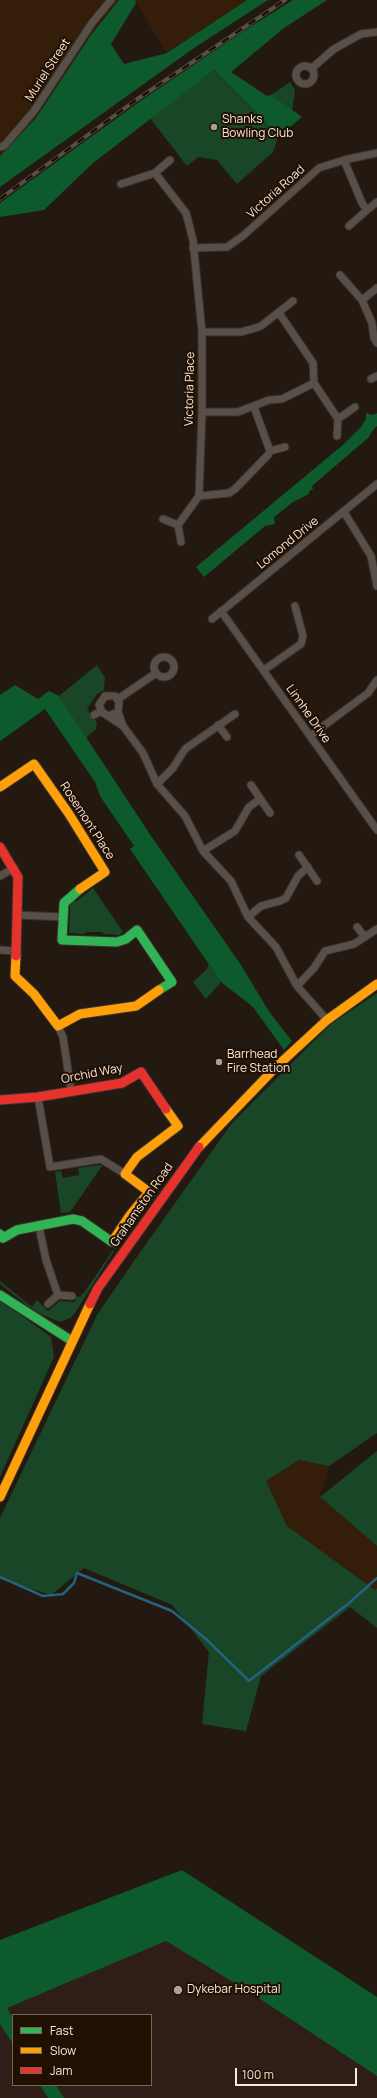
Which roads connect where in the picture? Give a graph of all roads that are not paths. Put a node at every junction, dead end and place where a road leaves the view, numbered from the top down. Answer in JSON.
{"nodes":[{"id":1,"x":111,"y":0,"type":"edge"},
{"id":2,"x":377,"y":32,"type":"edge"},
{"id":3,"x":312,"y":68,"type":"dead end"},
{"id":4,"x":0,"y":147,"type":"edge"},
{"id":5,"x":377,"y":152,"type":"edge"},
{"id":6,"x":170,"y":160,"type":"dead end"},
{"id":7,"x":344,"y":160,"type":"junction"},
{"id":8,"x":155,"y":174,"type":"junction"},
{"id":9,"x":121,"y":184,"type":"dead end"},
{"id":10,"x":377,"y":202,"type":"edge"},
{"id":11,"x":367,"y":210,"type":"junction"},
{"id":12,"x":349,"y":226,"type":"dead end"},
{"id":13,"x":193,"y":248,"type":"junction"},
{"id":14,"x":340,"y":275,"type":"dead end"},
{"id":15,"x":376,"y":290,"type":"edge"},
{"id":16,"x":362,"y":300,"type":"junction"},
{"id":17,"x":293,"y":301,"type":"dead end"},
{"id":18,"x":279,"y":313,"type":"junction"},
{"id":19,"x":202,"y":332,"type":"junction"},
{"id":20,"x":377,"y":343,"type":"edge"},
{"id":21,"x":314,"y":383,"type":"junction"},
{"id":22,"x":254,"y":407,"type":"junction"},
{"id":23,"x":355,"y":407,"type":"dead end"},
{"id":24,"x":202,"y":412,"type":"junction"},
{"id":25,"x":338,"y":419,"type":"junction"},
{"id":26,"x":337,"y":436,"type":"dead end"},
{"id":27,"x":285,"y":447,"type":"dead end"},
{"id":28,"x":270,"y":451,"type":"junction"},
{"id":29,"x":377,"y":484,"type":"edge"},
{"id":30,"x":199,"y":496,"type":"junction"},
{"id":31,"x":344,"y":512,"type":"junction"},
{"id":32,"x":163,"y":519,"type":"dead end"},
{"id":33,"x":178,"y":525,"type":"junction"},
{"id":34,"x":181,"y":542,"type":"dead end"},
{"id":35,"x":377,"y":586,"type":"edge"},
{"id":36,"x":295,"y":606,"type":"dead end"},
{"id":37,"x":221,"y":611,"type":"junction"},
{"id":38,"x":212,"y":619,"type":"dead end"},
{"id":39,"x":264,"y":670,"type":"junction"},
{"id":40,"x":156,"y":673,"type":"dead end"},
{"id":41,"x":377,"y":680,"type":"edge"},
{"id":42,"x":118,"y":699,"type":"junction"},
{"id":43,"x":101,"y":711,"type":"junction"},
{"id":44,"x":118,"y":712,"type":"junction"},
{"id":45,"x":235,"y":714,"type":"dead end"},
{"id":46,"x":94,"y":715,"type":"dead end"},
{"id":47,"x":108,"y":716,"type":"junction"},
{"id":48,"x":218,"y":725,"type":"junction"},
{"id":49,"x":123,"y":726,"type":"junction"},
{"id":50,"x":310,"y":736,"type":"junction"},
{"id":51,"x":227,"y":737,"type":"dead end"},
{"id":52,"x":157,"y":784,"type":"junction"},
{"id":53,"x":251,"y":785,"type":"dead end"},
{"id":54,"x":0,"y":787,"type":"edge"},
{"id":55,"x":260,"y":799,"type":"junction"},
{"id":56,"x":270,"y":813,"type":"dead end"},
{"id":57,"x":377,"y":830,"type":"edge"},
{"id":58,"x":0,"y":847,"type":"edge"},
{"id":59,"x":203,"y":851,"type":"junction"},
{"id":60,"x":299,"y":855,"type":"dead end"},
{"id":61,"x":308,"y":867,"type":"junction"},
{"id":62,"x":14,"y":868,"type":"junction"},
{"id":63,"x":0,"y":876,"type":"edge"},
{"id":64,"x":317,"y":881,"type":"dead end"},
{"id":65,"x":17,"y":914,"type":"junction"},
{"id":66,"x":63,"y":917,"type":"junction"},
{"id":67,"x":248,"y":917,"type":"junction"},
{"id":68,"x":357,"y":927,"type":"dead end"},
{"id":69,"x":377,"y":929,"type":"edge"},
{"id":70,"x":365,"y":937,"type":"junction"},
{"id":71,"x":0,"y":950,"type":"edge"},
{"id":72,"x":16,"y":951,"type":"junction"},
{"id":73,"x":377,"y":984,"type":"edge"},
{"id":74,"x":296,"y":986,"type":"junction"},
{"id":75,"x":327,"y":1020,"type":"junction"},
{"id":76,"x":58,"y":1026,"type":"junction"},
{"id":77,"x":71,"y":1091,"type":"junction"},
{"id":78,"x":38,"y":1097,"type":"junction"},
{"id":79,"x":0,"y":1100,"type":"edge"},
{"id":80,"x":125,"y":1174,"type":"junction"},
{"id":81,"x":39,"y":1226,"type":"junction"},
{"id":82,"x":1,"y":1238,"type":"edge"},
{"id":83,"x":0,"y":1294,"type":"edge"},
{"id":84,"x":58,"y":1295,"type":"junction"},
{"id":85,"x":72,"y":1296,"type":"dead end"},
{"id":86,"x":48,"y":1304,"type":"dead end"},
{"id":87,"x":72,"y":1341,"type":"junction"},
{"id":88,"x":0,"y":1497,"type":"edge"}],
"edges":[{"from":1,"to":4,"type":"street","name":"Muriel Street"},
{"from":2,"to":3,"type":"street"},
{"from":5,"to":7,"type":"street","name":"Victoria Road"},
{"from":6,"to":8,"type":"street"},
{"from":7,"to":11,"type":"street"},
{"from":7,"to":13,"type":"street","name":"Victoria Road"},
{"from":8,"to":9,"type":"street"},
{"from":8,"to":13,"type":"street","name":"Victoria Place"},
{"from":10,"to":11,"type":"street"},
{"from":11,"to":12,"type":"street"},
{"from":13,"to":19,"type":"street","name":"Victoria Place"},
{"from":14,"to":16,"type":"street"},
{"from":15,"to":16,"type":"street"},
{"from":16,"to":20,"type":"street"},
{"from":17,"to":18,"type":"street"},
{"from":18,"to":19,"type":"street"},
{"from":18,"to":21,"type":"street"},
{"from":19,"to":24,"type":"street","name":"Victoria Place"},
{"from":21,"to":22,"type":"street"},
{"from":21,"to":25,"type":"street"},
{"from":22,"to":24,"type":"street"},
{"from":22,"to":28,"type":"street"},
{"from":23,"to":25,"type":"street"},
{"from":24,"to":30,"type":"street","name":"Victoria Place"},
{"from":25,"to":26,"type":"street"},
{"from":27,"to":28,"type":"street"},
{"from":28,"to":30,"type":"street"},
{"from":29,"to":31,"type":"street","name":"Lomond Drive"},
{"from":30,"to":33,"type":"street"},
{"from":31,"to":35,"type":"street"},
{"from":31,"to":37,"type":"street","name":"Lomond Drive"},
{"from":32,"to":33,"type":"street"},
{"from":33,"to":34,"type":"street"},
{"from":36,"to":39,"type":"street"},
{"from":37,"to":38,"type":"street","name":"Lomond Drive"},
{"from":37,"to":39,"type":"street","name":"Linnhe Drive"},
{"from":39,"to":50,"type":"street","name":"Linnhe Drive"},
{"from":40,"to":42,"type":"street"},
{"from":41,"to":50,"type":"street"},
{"from":42,"to":43,"type":"street"},
{"from":42,"to":44,"type":"street"},
{"from":43,"to":46,"type":"street"},
{"from":43,"to":47,"type":"street"},
{"from":44,"to":47,"type":"street"},
{"from":44,"to":49,"type":"street"},
{"from":45,"to":48,"type":"street"},
{"from":47,"to":49,"type":"street"},
{"from":48,"to":51,"type":"street"},
{"from":48,"to":52,"type":"street"},
{"from":49,"to":52,"type":"street"},
{"from":50,"to":57,"type":"street","name":"Linnhe Drive"},
{"from":52,"to":59,"type":"street"},
{"from":53,"to":55,"type":"street"},
{"from":54,"to":66,"type":"street","name":"Rosemont Place"},
{"from":55,"to":56,"type":"street"},
{"from":55,"to":59,"type":"street"},
{"from":58,"to":62,"type":"street"},
{"from":59,"to":67,"type":"street"},
{"from":60,"to":61,"type":"street"},
{"from":61,"to":64,"type":"street"},
{"from":61,"to":67,"type":"street"},
{"from":62,"to":63,"type":"street"},
{"from":62,"to":65,"type":"street"},
{"from":65,"to":66,"type":"street"},
{"from":65,"to":72,"type":"street"},
{"from":66,"to":76,"type":"street","name":"Rosemont Place"},
{"from":67,"to":74,"type":"street"},
{"from":68,"to":70,"type":"street"},
{"from":69,"to":70,"type":"street"},
{"from":70,"to":74,"type":"street"},
{"from":71,"to":72,"type":"street"},
{"from":72,"to":76,"type":"street"},
{"from":73,"to":75,"type":"street","name":"Grahamston Road"},
{"from":74,"to":75,"type":"street"},
{"from":75,"to":87,"type":"street","name":"Grahamston Road"},
{"from":76,"to":77,"type":"street"},
{"from":77,"to":78,"type":"street","name":"Orchid Way"},
{"from":77,"to":80,"type":"street","name":"Orchid Way"},
{"from":78,"to":79,"type":"street","name":"Orchid Way"},
{"from":78,"to":80,"type":"street"},
{"from":80,"to":81,"type":"street"},
{"from":81,"to":82,"type":"street"},
{"from":81,"to":84,"type":"street"},
{"from":83,"to":87,"type":"street"},
{"from":84,"to":85,"type":"street"},
{"from":84,"to":86,"type":"street"},
{"from":87,"to":88,"type":"street","name":"Grahamston Road"}]}
